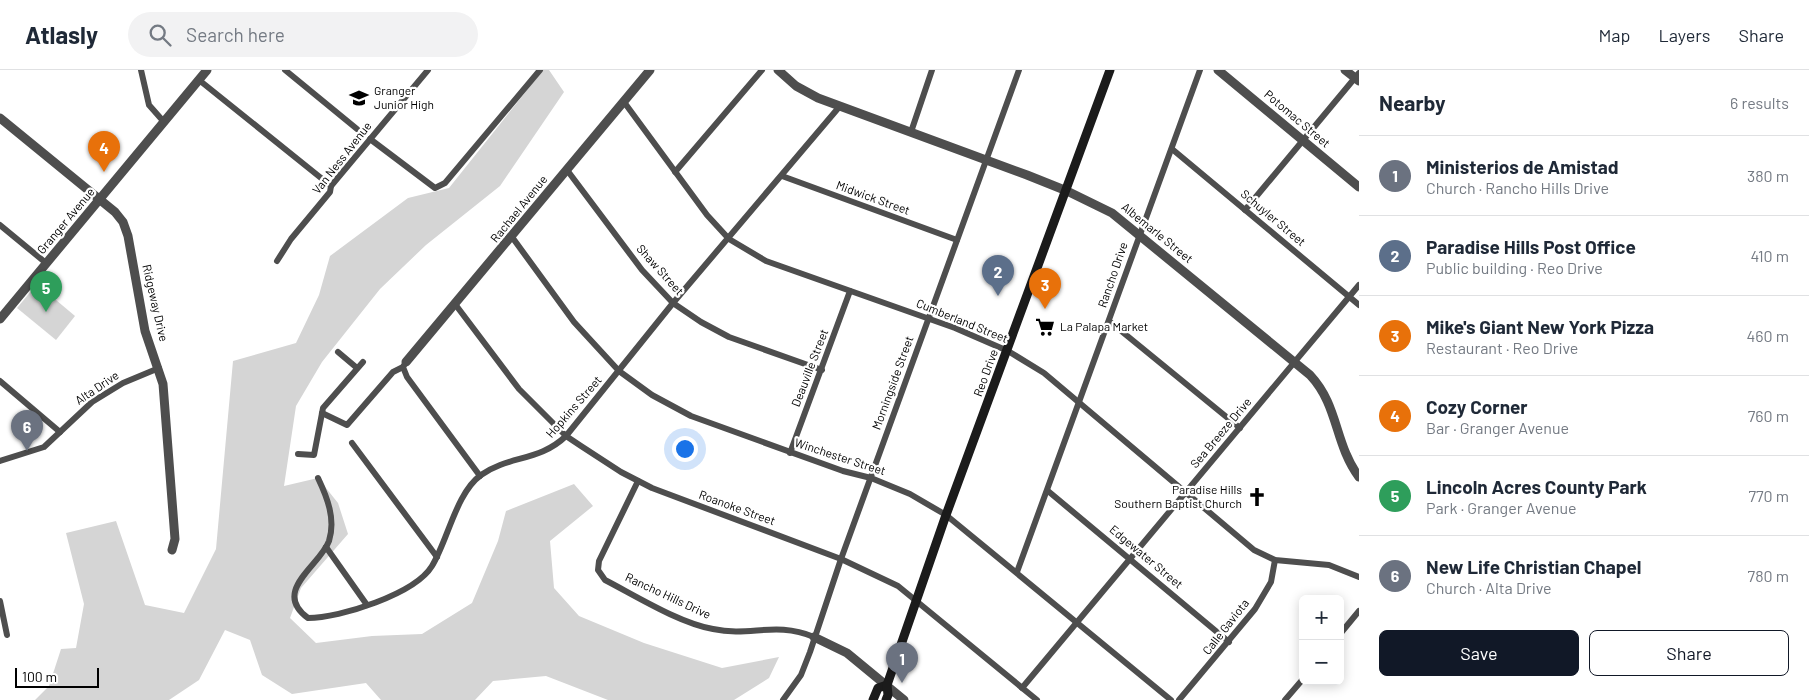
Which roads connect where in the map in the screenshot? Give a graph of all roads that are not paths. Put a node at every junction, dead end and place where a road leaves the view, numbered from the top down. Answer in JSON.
{"nodes":[{"id":1,"x":141,"y":70,"type":"edge"},
{"id":2,"x":207,"y":70,"type":"edge"},
{"id":3,"x":285,"y":70,"type":"edge"},
{"id":4,"x":428,"y":70,"type":"edge"},
{"id":5,"x":540,"y":70,"type":"edge"},
{"id":6,"x":650,"y":70,"type":"edge"},
{"id":7,"x":762,"y":70,"type":"edge"},
{"id":8,"x":778,"y":70,"type":"edge"},
{"id":9,"x":932,"y":70,"type":"edge"},
{"id":10,"x":1020,"y":70,"type":"edge"},
{"id":11,"x":1110,"y":70,"type":"edge"},
{"id":12,"x":1200,"y":70,"type":"edge"},
{"id":13,"x":1218,"y":70,"type":"edge"},
{"id":14,"x":1345,"y":70,"type":"edge"},
{"id":15,"x":1358,"y":77,"type":"edge"},
{"id":16,"x":199,"y":80,"type":"junction"},
{"id":17,"x":624,"y":102,"type":"junction"},
{"id":18,"x":840,"y":106,"type":"junction"},
{"id":19,"x":0,"y":118,"type":"edge"},
{"id":20,"x":164,"y":122,"type":"junction"},
{"id":21,"x":357,"y":129,"type":"dead end"},
{"id":22,"x":911,"y":132,"type":"junction"},
{"id":23,"x":370,"y":139,"type":"junction"},
{"id":24,"x":1302,"y":140,"type":"junction"},
{"id":25,"x":1172,"y":149,"type":"junction"},
{"id":26,"x":987,"y":160,"type":"junction"},
{"id":27,"x":567,"y":170,"type":"junction"},
{"id":28,"x":675,"y":172,"type":"junction"},
{"id":29,"x":782,"y":176,"type":"junction"},
{"id":30,"x":331,"y":186,"type":"junction"},
{"id":31,"x":1359,"y":187,"type":"edge"},
{"id":32,"x":1067,"y":190,"type":"junction"},
{"id":33,"x":100,"y":200,"type":"junction"},
{"id":34,"x":1245,"y":210,"type":"junction"},
{"id":35,"x":0,"y":225,"type":"edge"},
{"id":36,"x":1140,"y":234,"type":"junction"},
{"id":37,"x":512,"y":237,"type":"junction"},
{"id":38,"x":729,"y":239,"type":"junction"},
{"id":39,"x":957,"y":240,"type":"junction"},
{"id":40,"x":277,"y":261,"type":"dead end"},
{"id":41,"x":46,"y":264,"type":"junction"},
{"id":42,"x":1359,"y":285,"type":"edge"},
{"id":43,"x":850,"y":291,"type":"junction"},
{"id":44,"x":1349,"y":296,"type":"junction"},
{"id":45,"x":673,"y":303,"type":"junction"},
{"id":46,"x":455,"y":304,"type":"junction"},
{"id":47,"x":1359,"y":305,"type":"edge"},
{"id":48,"x":929,"y":318,"type":"junction"},
{"id":49,"x":0,"y":319,"type":"edge"},
{"id":50,"x":1109,"y":321,"type":"junction"},
{"id":51,"x":1008,"y":351,"type":"junction"},
{"id":52,"x":338,"y":352,"type":"dead end"},
{"id":53,"x":362,"y":362,"type":"dead end"},
{"id":54,"x":1295,"y":362,"type":"junction"},
{"id":55,"x":404,"y":365,"type":"junction"},
{"id":56,"x":159,"y":368,"type":"junction"},
{"id":57,"x":357,"y":368,"type":"junction"},
{"id":58,"x":822,"y":370,"type":"junction"},
{"id":59,"x":619,"y":371,"type":"junction"},
{"id":60,"x":0,"y":381,"type":"edge"},
{"id":61,"x":1078,"y":402,"type":"junction"},
{"id":62,"x":322,"y":413,"type":"junction"},
{"id":63,"x":1240,"y":428,"type":"junction"},
{"id":64,"x":60,"y":432,"type":"junction"},
{"id":65,"x":566,"y":436,"type":"junction"},
{"id":66,"x":352,"y":444,"type":"dead end"},
{"id":67,"x":790,"y":453,"type":"junction"},
{"id":68,"x":298,"y":454,"type":"dead end"},
{"id":69,"x":0,"y":462,"type":"edge"},
{"id":70,"x":480,"y":476,"type":"junction"},
{"id":71,"x":1359,"y":477,"type":"edge"},
{"id":72,"x":318,"y":478,"type":"dead end"},
{"id":73,"x":871,"y":478,"type":"junction"},
{"id":74,"x":638,"y":481,"type":"junction"},
{"id":75,"x":1048,"y":490,"type":"junction"},
{"id":76,"x":1186,"y":492,"type":"junction"},
{"id":77,"x":946,"y":515,"type":"junction"},
{"id":78,"x":326,"y":547,"type":"junction"},
{"id":79,"x":172,"y":550,"type":"dead end"},
{"id":80,"x":437,"y":557,"type":"junction"},
{"id":81,"x":1131,"y":558,"type":"junction"},
{"id":82,"x":841,"y":559,"type":"junction"},
{"id":83,"x":1275,"y":560,"type":"junction"},
{"id":84,"x":1017,"y":572,"type":"junction"},
{"id":85,"x":1359,"y":577,"type":"edge"},
{"id":86,"x":0,"y":601,"type":"edge"},
{"id":87,"x":916,"y":601,"type":"junction"},
{"id":88,"x":367,"y":605,"type":"junction"},
{"id":89,"x":1359,"y":611,"type":"edge"},
{"id":90,"x":1077,"y":623,"type":"junction"},
{"id":91,"x":1344,"y":629,"type":"edge"},
{"id":92,"x":7,"y":635,"type":"dead end"},
{"id":93,"x":814,"y":637,"type":"junction"},
{"id":94,"x":1229,"y":642,"type":"junction"},
{"id":95,"x":1299,"y":684,"type":"edge"},
{"id":96,"x":887,"y":685,"type":"junction"},
{"id":97,"x":1022,"y":688,"type":"junction"},
{"id":98,"x":783,"y":700,"type":"edge"},
{"id":99,"x":873,"y":700,"type":"edge"},
{"id":100,"x":886,"y":700,"type":"edge"},
{"id":101,"x":904,"y":700,"type":"edge"},
{"id":102,"x":1038,"y":700,"type":"edge"},
{"id":103,"x":1171,"y":700,"type":"edge"},
{"id":104,"x":1180,"y":700,"type":"edge"},
{"id":105,"x":1285,"y":700,"type":"edge"}],
"edges":[{"from":1,"to":20,"type":"street"},
{"from":2,"to":16,"type":"street","name":"Granger Avenue"},
{"from":3,"to":21,"type":"street"},
{"from":4,"to":23,"type":"street","name":"Van Ness Avenue"},
{"from":5,"to":23,"type":"street"},
{"from":6,"to":17,"type":"street","name":"Rachael Avenue"},
{"from":7,"to":28,"type":"street"},
{"from":8,"to":18,"type":"street","name":"Albemarle Street"},
{"from":9,"to":22,"type":"street"},
{"from":10,"to":26,"type":"street","name":"Morningside Street"},
{"from":11,"to":32,"type":"main road","name":"Reo Drive"},
{"from":12,"to":25,"type":"street","name":"Rancho Drive"},
{"from":13,"to":24,"type":"street","name":"Potomac Street"},
{"from":14,"to":15,"type":"street"},
{"from":15,"to":24,"type":"street"},
{"from":16,"to":20,"type":"street","name":"Granger Avenue"},
{"from":16,"to":30,"type":"street"},
{"from":17,"to":27,"type":"street","name":"Rachael Avenue"},
{"from":17,"to":28,"type":"street","name":"Cumberland Street"},
{"from":18,"to":22,"type":"street","name":"Albemarle Street"},
{"from":18,"to":29,"type":"street","name":"Hopkins Street"},
{"from":19,"to":33,"type":"street","name":"Ridgeway Drive"},
{"from":20,"to":33,"type":"street","name":"Granger Avenue"},
{"from":22,"to":26,"type":"street","name":"Albemarle Street"},
{"from":23,"to":30,"type":"street","name":"Van Ness Avenue"},
{"from":24,"to":31,"type":"street","name":"Potomac Street"},
{"from":24,"to":34,"type":"street"},
{"from":25,"to":34,"type":"street","name":"Schuyler Street"},
{"from":25,"to":36,"type":"street","name":"Rancho Drive"},
{"from":26,"to":32,"type":"street","name":"Albemarle Street"},
{"from":26,"to":39,"type":"street","name":"Morningside Street"},
{"from":27,"to":37,"type":"street","name":"Rachael Avenue"},
{"from":27,"to":45,"type":"street","name":"Shaw Street"},
{"from":28,"to":38,"type":"street","name":"Cumberland Street"},
{"from":29,"to":38,"type":"street","name":"Hopkins Street"},
{"from":29,"to":39,"type":"street","name":"Midwick Street"},
{"from":30,"to":40,"type":"street","name":"Van Ness Avenue"},
{"from":32,"to":36,"type":"street","name":"Albemarle Street"},
{"from":32,"to":51,"type":"main road","name":"Reo Drive"},
{"from":33,"to":41,"type":"street","name":"Granger Avenue"},
{"from":33,"to":56,"type":"street","name":"Ridgeway Drive"},
{"from":34,"to":44,"type":"street","name":"Schuyler Street"},
{"from":35,"to":41,"type":"street"},
{"from":36,"to":50,"type":"street","name":"Rancho Drive"},
{"from":36,"to":54,"type":"street","name":"Albemarle Street"},
{"from":37,"to":46,"type":"street","name":"Rachael Avenue"},
{"from":37,"to":59,"type":"street","name":"Winchester Street"},
{"from":38,"to":43,"type":"street","name":"Cumberland Street"},
{"from":38,"to":45,"type":"street","name":"Hopkins Street"},
{"from":39,"to":48,"type":"street","name":"Morningside Street"},
{"from":41,"to":49,"type":"street","name":"Granger Avenue"},
{"from":42,"to":44,"type":"street","name":"Sea Breeze Drive"},
{"from":43,"to":48,"type":"street","name":"Cumberland Street"},
{"from":43,"to":58,"type":"street","name":"Deauville Street"},
{"from":44,"to":47,"type":"street","name":"Schuyler Street"},
{"from":44,"to":54,"type":"street","name":"Sea Breeze Drive"},
{"from":45,"to":58,"type":"street","name":"Shaw Street"},
{"from":45,"to":59,"type":"street","name":"Hopkins Street"},
{"from":46,"to":55,"type":"street","name":"Rachael Avenue"},
{"from":46,"to":65,"type":"street","name":"Roanoke Street"},
{"from":48,"to":51,"type":"street","name":"Cumberland Street"},
{"from":48,"to":73,"type":"street","name":"Morningside Street"},
{"from":50,"to":61,"type":"street","name":"Rancho Drive"},
{"from":50,"to":63,"type":"street"},
{"from":51,"to":61,"type":"street","name":"Cumberland Street"},
{"from":51,"to":77,"type":"main road","name":"Reo Drive"},
{"from":52,"to":57,"type":"street"},
{"from":53,"to":57,"type":"street"},
{"from":54,"to":63,"type":"street","name":"Sea Breeze Drive"},
{"from":54,"to":71,"type":"street","name":"Albemarle Street"},
{"from":55,"to":62,"type":"street"},
{"from":55,"to":70,"type":"street"},
{"from":56,"to":64,"type":"street","name":"Alta Drive"},
{"from":56,"to":79,"type":"street","name":"Ridgeway Drive"},
{"from":57,"to":62,"type":"street"},
{"from":58,"to":67,"type":"street","name":"Deauville Street"},
{"from":59,"to":65,"type":"street","name":"Hopkins Street"},
{"from":59,"to":67,"type":"street","name":"Winchester Street"},
{"from":60,"to":64,"type":"street"},
{"from":61,"to":75,"type":"street","name":"Rancho Drive"},
{"from":61,"to":76,"type":"street","name":"Cumberland Street"},
{"from":62,"to":68,"type":"street"},
{"from":63,"to":76,"type":"street","name":"Sea Breeze Drive"},
{"from":64,"to":69,"type":"street","name":"Alta Drive"},
{"from":65,"to":70,"type":"street","name":"Hopkins Street"},
{"from":65,"to":74,"type":"street","name":"Roanoke Street"},
{"from":66,"to":80,"type":"street"},
{"from":67,"to":73,"type":"street","name":"Winchester Street"},
{"from":70,"to":80,"type":"street","name":"Hopkins Street"},
{"from":72,"to":78,"type":"street","name":"Hopkins Street"},
{"from":73,"to":77,"type":"street","name":"Winchester Street"},
{"from":73,"to":82,"type":"street","name":"Morningside Street"},
{"from":74,"to":82,"type":"street","name":"Roanoke Street"},
{"from":74,"to":93,"type":"street","name":"Rancho Hills Drive"},
{"from":75,"to":81,"type":"street","name":"Edgewater Street"},
{"from":75,"to":84,"type":"street","name":"Rancho Drive"},
{"from":76,"to":81,"type":"street","name":"Sea Breeze Drive"},
{"from":76,"to":83,"type":"street","name":"Cumberland Street"},
{"from":77,"to":84,"type":"street","name":"Winchester Street"},
{"from":77,"to":87,"type":"main road","name":"Reo Drive"},
{"from":78,"to":88,"type":"street"},
{"from":78,"to":88,"type":"street","name":"Hopkins Street"},
{"from":80,"to":88,"type":"street","name":"Hopkins Street"},
{"from":81,"to":90,"type":"street","name":"Sea Breeze Drive"},
{"from":81,"to":94,"type":"street","name":"Edgewater Street"},
{"from":82,"to":87,"type":"street","name":"Roanoke Street"},
{"from":82,"to":93,"type":"street","name":"Morningside Street"},
{"from":83,"to":85,"type":"street","name":"Cumberland Street"},
{"from":83,"to":94,"type":"street","name":"Calle Gaviota"},
{"from":84,"to":90,"type":"street","name":"Winchester Street"},
{"from":86,"to":92,"type":"street"},
{"from":87,"to":96,"type":"main road","name":"Reo Drive"},
{"from":87,"to":97,"type":"street","name":"Roanoke Street"},
{"from":89,"to":91,"type":"street"},
{"from":90,"to":97,"type":"street","name":"Sea Breeze Drive"},
{"from":90,"to":103,"type":"street","name":"Winchester Street"},
{"from":93,"to":96,"type":"street","name":"Rancho Hills Drive"},
{"from":93,"to":98,"type":"street","name":"Morningside Street"},
{"from":94,"to":104,"type":"street","name":"Calle Gaviota"},
{"from":95,"to":105,"type":"street"},
{"from":96,"to":99,"type":"main road","name":"Reo Drive"},
{"from":96,"to":100,"type":"main road","name":"Reo Drive"},
{"from":96,"to":101,"type":"street","name":"Rancho Hills Drive"},
{"from":97,"to":102,"type":"street","name":"Roanoke Street"}]}
